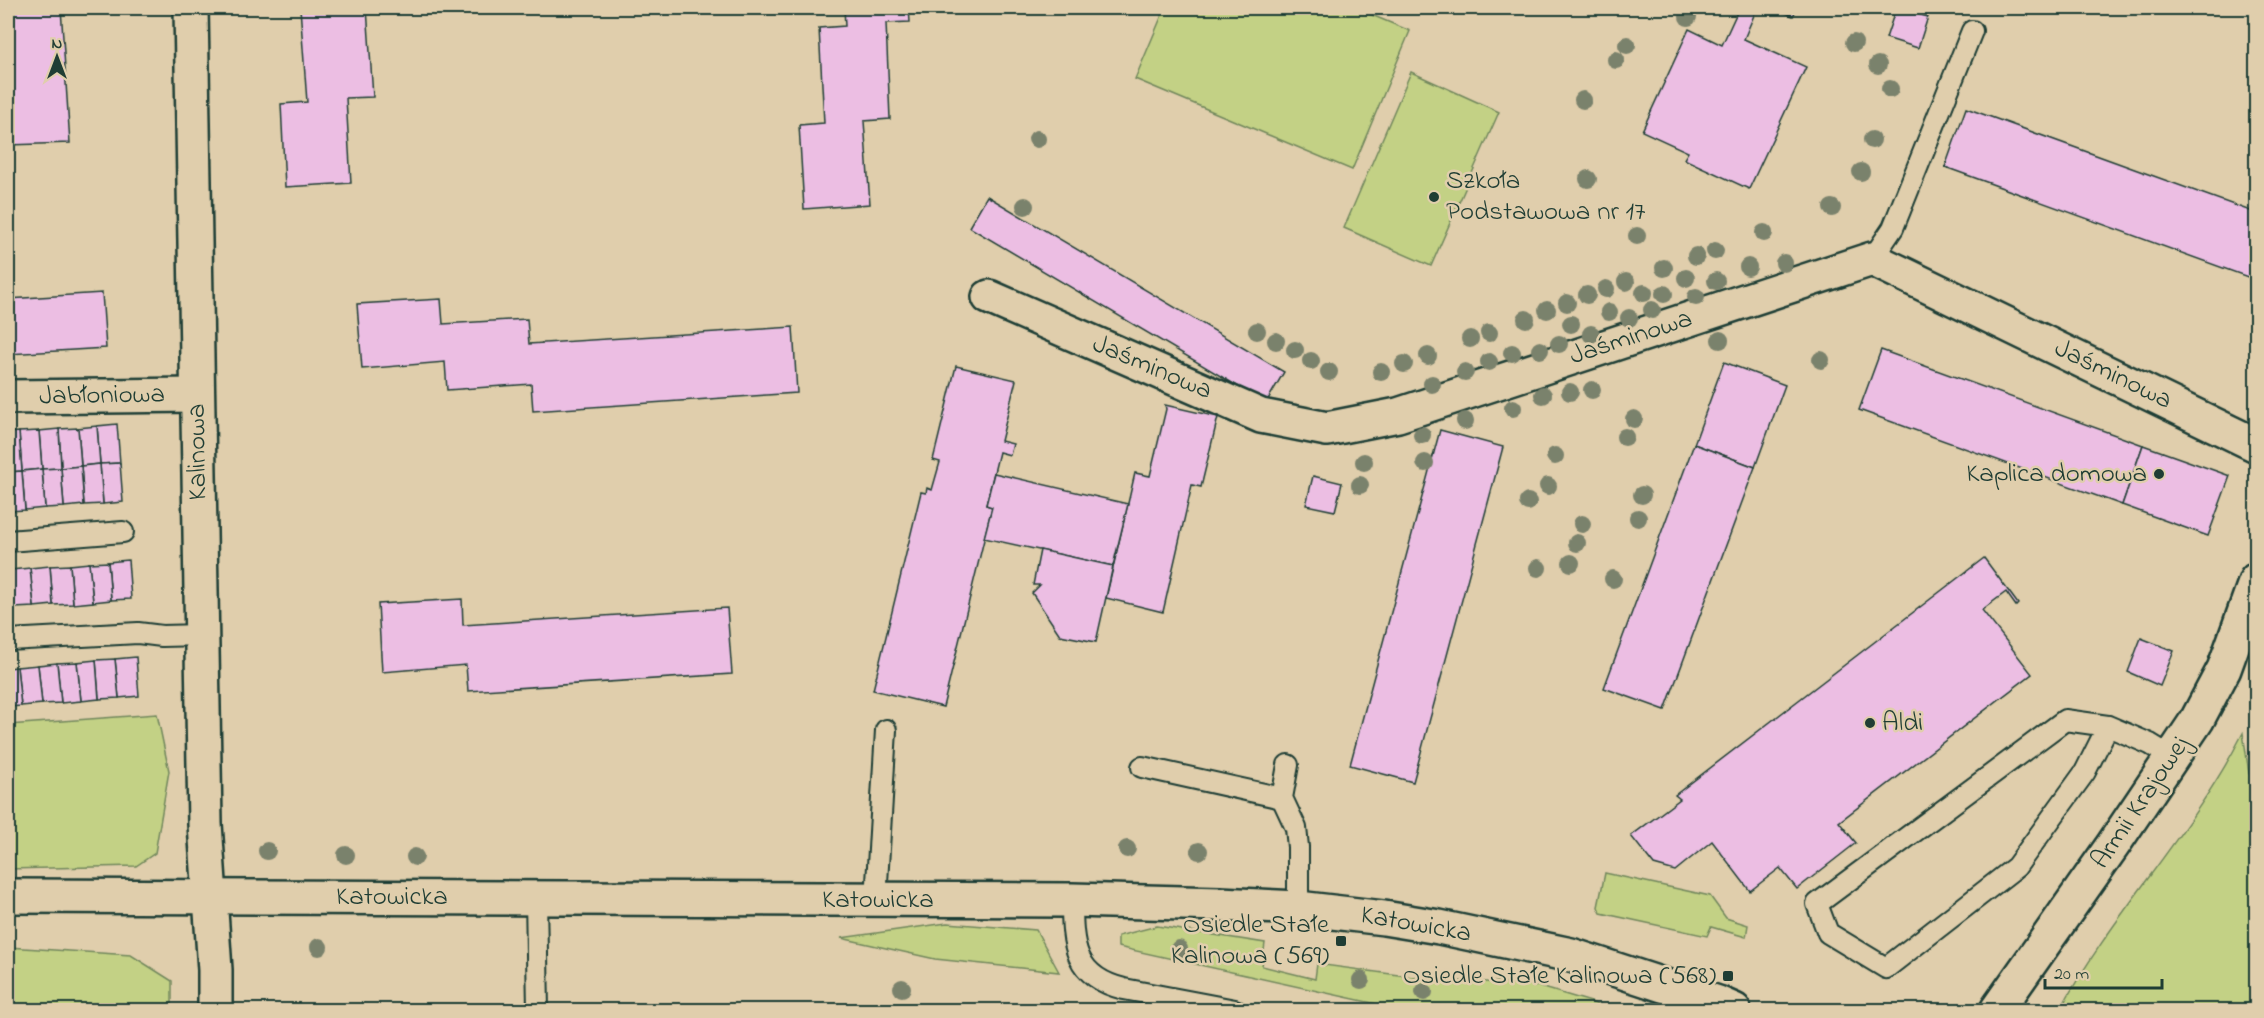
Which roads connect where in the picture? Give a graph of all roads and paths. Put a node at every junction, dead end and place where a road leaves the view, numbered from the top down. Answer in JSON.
{"nodes":[{"id":1,"x":191,"y":8,"type":"edge"},
{"id":2,"x":1972,"y":31,"type":"dead end"},
{"id":3,"x":1872,"y":259,"type":"junction"},
{"id":4,"x":989,"y":297,"type":"dead end"},
{"id":5,"x":197,"y":395,"type":"junction"},
{"id":6,"x":8,"y":397,"type":"edge"},
{"id":7,"x":2256,"y":445,"type":"edge"},
{"id":8,"x":123,"y":532,"type":"dead end"},
{"id":9,"x":8,"y":541,"type":"edge"},
{"id":10,"x":2256,"y":580,"type":"edge"},
{"id":11,"x":202,"y":635,"type":"junction"},
{"id":12,"x":8,"y":640,"type":"edge"},
{"id":13,"x":2108,"y":726,"type":"junction"},
{"id":14,"x":886,"y":730,"type":"dead end"},
{"id":15,"x":2173,"y":758,"type":"junction"},
{"id":16,"x":1288,"y":765,"type":"dead end"},
{"id":17,"x":1142,"y":767,"type":"dead end"},
{"id":18,"x":1282,"y":798,"type":"junction"},
{"id":19,"x":8,"y":896,"type":"edge"},
{"id":20,"x":209,"y":896,"type":"junction"},
{"id":21,"x":536,"y":898,"type":"junction"},
{"id":22,"x":876,"y":900,"type":"junction"},
{"id":23,"x":1072,"y":900,"type":"junction"},
{"id":24,"x":1298,"y":908,"type":"junction"},
{"id":25,"x":215,"y":1011,"type":"edge"},
{"id":26,"x":538,"y":1011,"type":"edge"},
{"id":27,"x":1235,"y":1011,"type":"edge"},
{"id":28,"x":1734,"y":1011,"type":"edge"},
{"id":29,"x":1997,"y":1011,"type":"edge"}],
"edges":[{"from":1,"to":5,"type":"street","name":"Kalinowa"},
{"from":2,"to":3,"type":"lane"},
{"from":3,"to":4,"type":"street","name":"Jaśminowa"},
{"from":3,"to":7,"type":"street","name":"Jaśminowa"},
{"from":5,"to":6,"type":"street","name":"Jabłoniowa"},
{"from":5,"to":11,"type":"street","name":"Kalinowa"},
{"from":8,"to":9,"type":"lane"},
{"from":10,"to":15,"type":"street","name":"Armii Krajowej"},
{"from":11,"to":12,"type":"lane"},
{"from":11,"to":20,"type":"street","name":"Kalinowa"},
{"from":13,"to":13,"type":"lane"},
{"from":13,"to":15,"type":"lane"},
{"from":14,"to":22,"type":"lane"},
{"from":15,"to":29,"type":"street","name":"Armii Krajowej"},
{"from":16,"to":18,"type":"lane"},
{"from":17,"to":18,"type":"lane"},
{"from":18,"to":24,"type":"lane"},
{"from":19,"to":20,"type":"street","name":"Katowicka"},
{"from":20,"to":21,"type":"street","name":"Katowicka"},
{"from":20,"to":25,"type":"street","name":"Kalinowa"},
{"from":21,"to":22,"type":"street","name":"Katowicka"},
{"from":21,"to":26,"type":"lane"},
{"from":22,"to":23,"type":"street","name":"Katowicka"},
{"from":23,"to":24,"type":"street","name":"Katowicka"},
{"from":23,"to":27,"type":"lane"},
{"from":24,"to":28,"type":"street","name":"Katowicka"}]}
